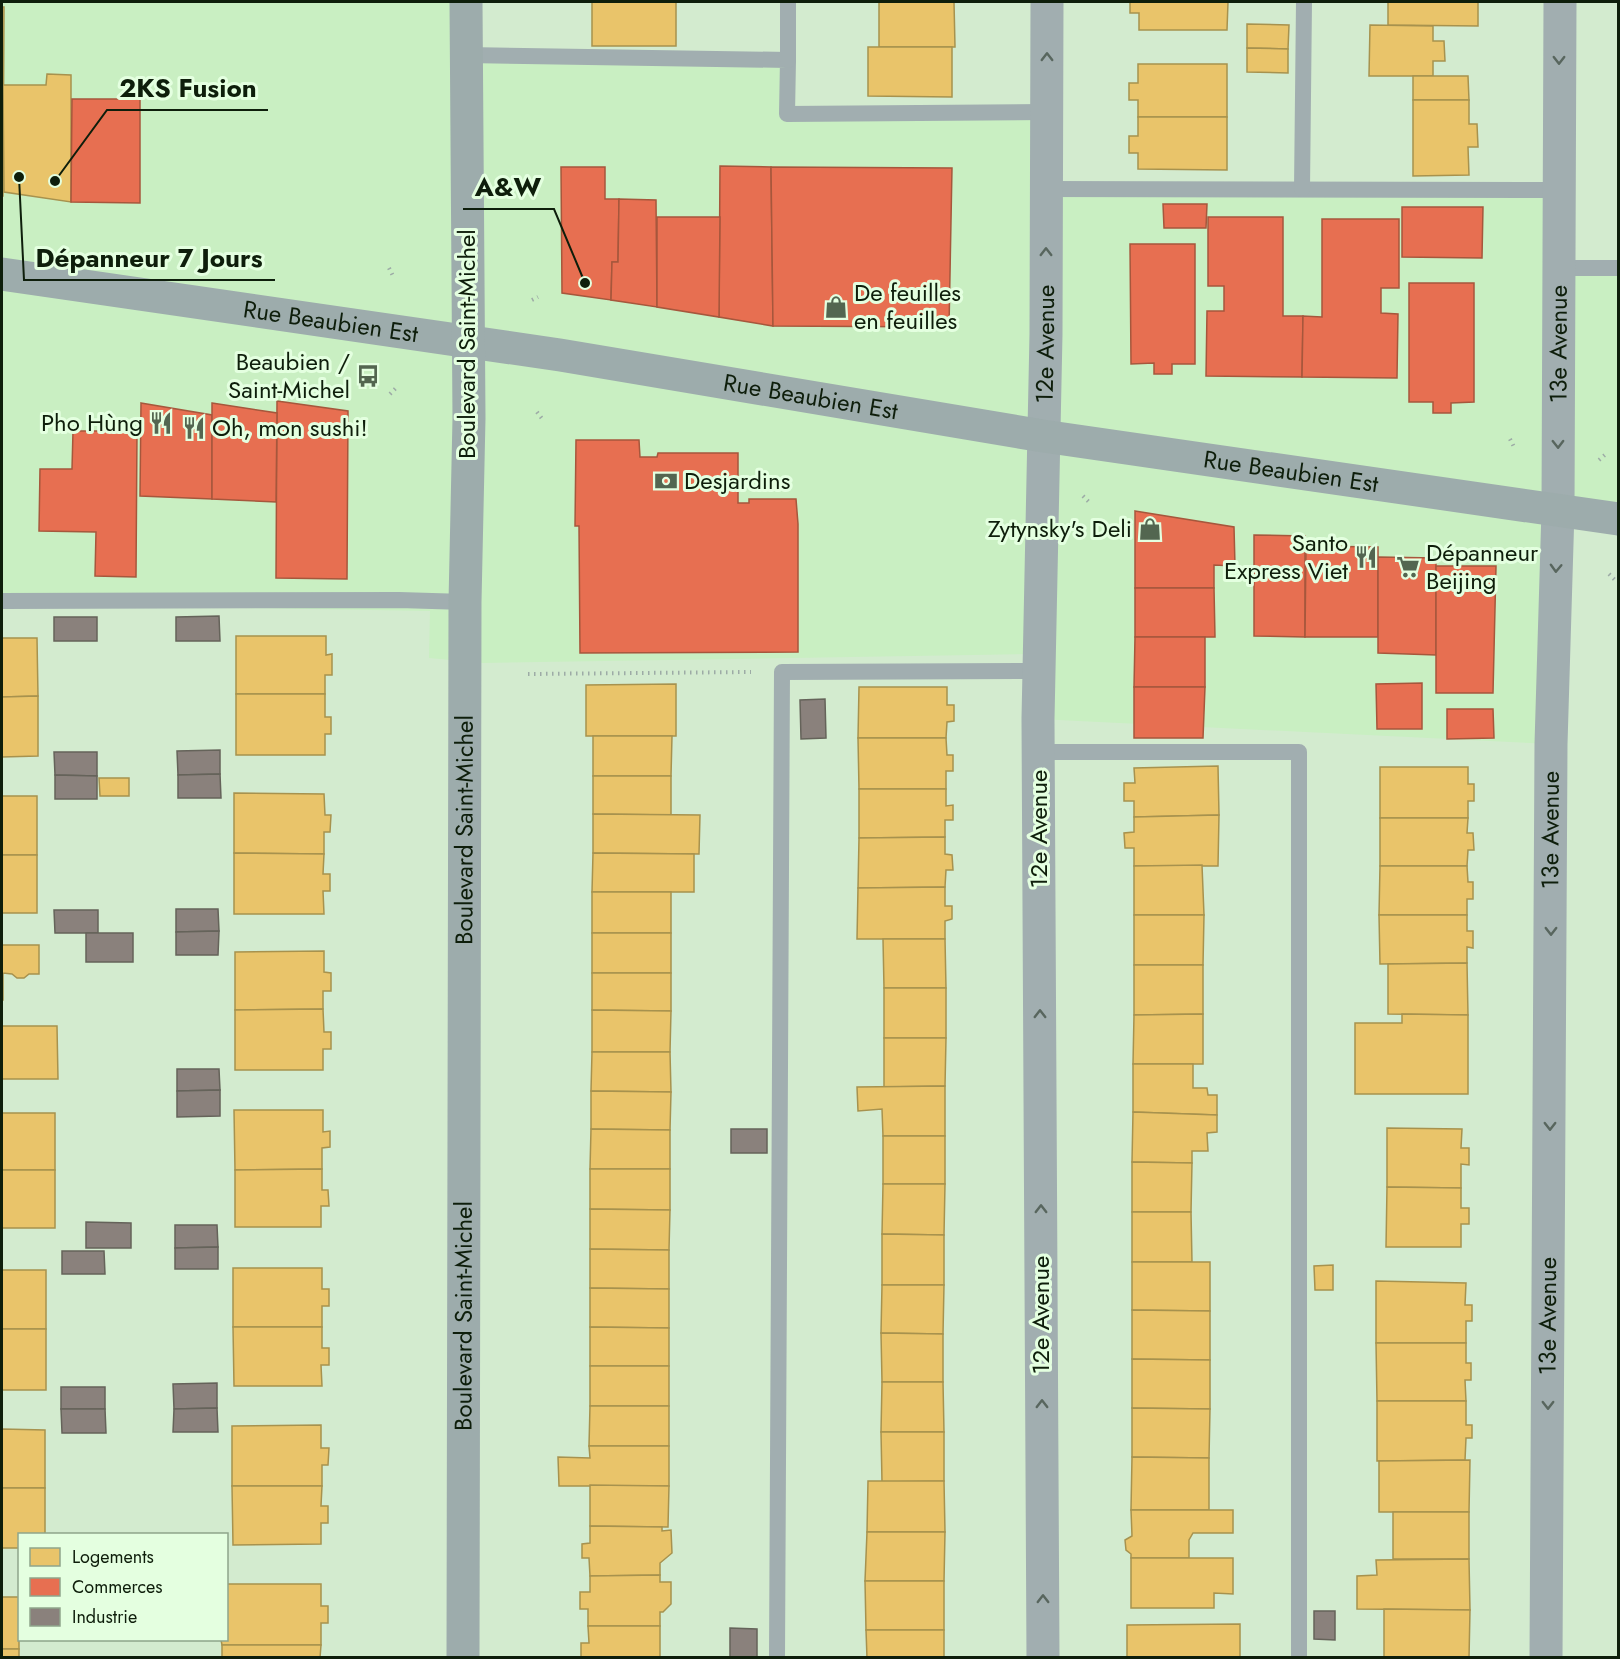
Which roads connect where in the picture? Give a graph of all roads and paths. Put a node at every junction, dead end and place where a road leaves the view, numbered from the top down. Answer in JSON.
{"nodes":[{"id":1,"x":466,"y":2,"type":"edge"},
{"id":2,"x":788,"y":2,"type":"edge"},
{"id":3,"x":1047,"y":2,"type":"edge"},
{"id":4,"x":1304,"y":2,"type":"edge"},
{"id":5,"x":1560,"y":2,"type":"edge"},
{"id":6,"x":466,"y":55,"type":"junction"},
{"id":7,"x":788,"y":60,"type":"junction"},
{"id":8,"x":1046,"y":112,"type":"junction"},
{"id":9,"x":1046,"y":189,"type":"junction"},
{"id":10,"x":1302,"y":189,"type":"junction"},
{"id":11,"x":1558,"y":190,"type":"junction"},
{"id":12,"x":388,"y":268,"type":"dead end"},
{"id":13,"x":1559,"y":268,"type":"junction"},
{"id":14,"x":1618,"y":268,"type":"edge"},
{"id":15,"x":2,"y":274,"type":"edge"},
{"id":16,"x":393,"y":276,"type":"dead end"},
{"id":17,"x":538,"y":297,"type":"dead end"},
{"id":18,"x":532,"y":300,"type":"dead end"},
{"id":19,"x":467,"y":343,"type":"junction"},
{"id":20,"x":396,"y":388,"type":"dead end"},
{"id":21,"x":390,"y":394,"type":"dead end"},
{"id":22,"x":537,"y":412,"type":"dead end"},
{"id":23,"x":543,"y":420,"type":"dead end"},
{"id":24,"x":1043,"y":436,"type":"junction"},
{"id":25,"x":1510,"y":439,"type":"dead end"},
{"id":26,"x":1515,"y":449,"type":"dead end"},
{"id":27,"x":1606,"y":454,"type":"dead end"},
{"id":28,"x":1599,"y":460,"type":"dead end"},
{"id":29,"x":1083,"y":496,"type":"dead end"},
{"id":30,"x":1090,"y":503,"type":"dead end"},
{"id":31,"x":1558,"y":510,"type":"junction"},
{"id":32,"x":1618,"y":519,"type":"edge"},
{"id":33,"x":1514,"y":554,"type":"dead end"},
{"id":34,"x":1509,"y":559,"type":"dead end"},
{"id":35,"x":1609,"y":574,"type":"dead end"},
{"id":36,"x":1615,"y":580,"type":"dead end"},
{"id":37,"x":2,"y":601,"type":"edge"},
{"id":38,"x":465,"y":602,"type":"junction"},
{"id":39,"x":1039,"y":671,"type":"junction"},
{"id":40,"x":782,"y":672,"type":"junction"},
{"id":41,"x":528,"y":674,"type":"dead end"},
{"id":42,"x":1038,"y":752,"type":"junction"},
{"id":43,"x":464,"y":1658,"type":"edge"},
{"id":44,"x":777,"y":1658,"type":"edge"},
{"id":45,"x":1043,"y":1658,"type":"edge"},
{"id":46,"x":1299,"y":1658,"type":"edge"},
{"id":47,"x":1546,"y":1658,"type":"edge"}],
"edges":[{"from":1,"to":6,"type":"main road","name":"Boulevard Saint-Michel"},
{"from":2,"to":7,"type":"lane"},
{"from":8,"to":3,"type":"street","name":"12e Avenue","one_way":true},
{"from":4,"to":10,"type":"lane"},
{"from":5,"to":11,"type":"street","name":"13e Avenue","one_way":true},
{"from":6,"to":7,"type":"lane"},
{"from":6,"to":19,"type":"main road","name":"Boulevard Saint-Michel"},
{"from":7,"to":8,"type":"lane"},
{"from":8,"to":9,"type":"street","name":"12e Avenue"},
{"from":9,"to":10,"type":"lane"},
{"from":24,"to":9,"type":"street","name":"12e Avenue","one_way":true},
{"from":10,"to":11,"type":"lane"},
{"from":11,"to":13,"type":"street","name":"13e Avenue"},
{"from":12,"to":16,"type":"path"},
{"from":13,"to":14,"type":"lane"},
{"from":13,"to":31,"type":"street","name":"13e Avenue","one_way":true},
{"from":15,"to":19,"type":"main road","name":"Rue Beaubien Est"},
{"from":17,"to":18,"type":"path"},
{"from":19,"to":24,"type":"main road","name":"Rue Beaubien Est"},
{"from":19,"to":38,"type":"main road","name":"Boulevard Saint-Michel"},
{"from":20,"to":21,"type":"path"},
{"from":22,"to":23,"type":"path"},
{"from":24,"to":31,"type":"main road","name":"Rue Beaubien Est"},
{"from":24,"to":39,"type":"street","name":"12e Avenue"},
{"from":25,"to":26,"type":"path"},
{"from":27,"to":28,"type":"path"},
{"from":29,"to":30,"type":"path"},
{"from":31,"to":32,"type":"main road","name":"Rue Beaubien Est"},
{"from":31,"to":47,"type":"street","name":"13e Avenue","one_way":true},
{"from":33,"to":34,"type":"path"},
{"from":35,"to":36,"type":"path"},
{"from":37,"to":38,"type":"lane"},
{"from":38,"to":43,"type":"main road","name":"Boulevard Saint-Michel"},
{"from":39,"to":40,"type":"lane"},
{"from":39,"to":42,"type":"street","name":"12e Avenue"},
{"from":40,"to":41,"type":"path"},
{"from":40,"to":44,"type":"lane"},
{"from":45,"to":42,"type":"street","name":"12e Avenue","one_way":true},
{"from":42,"to":46,"type":"lane"}]}
